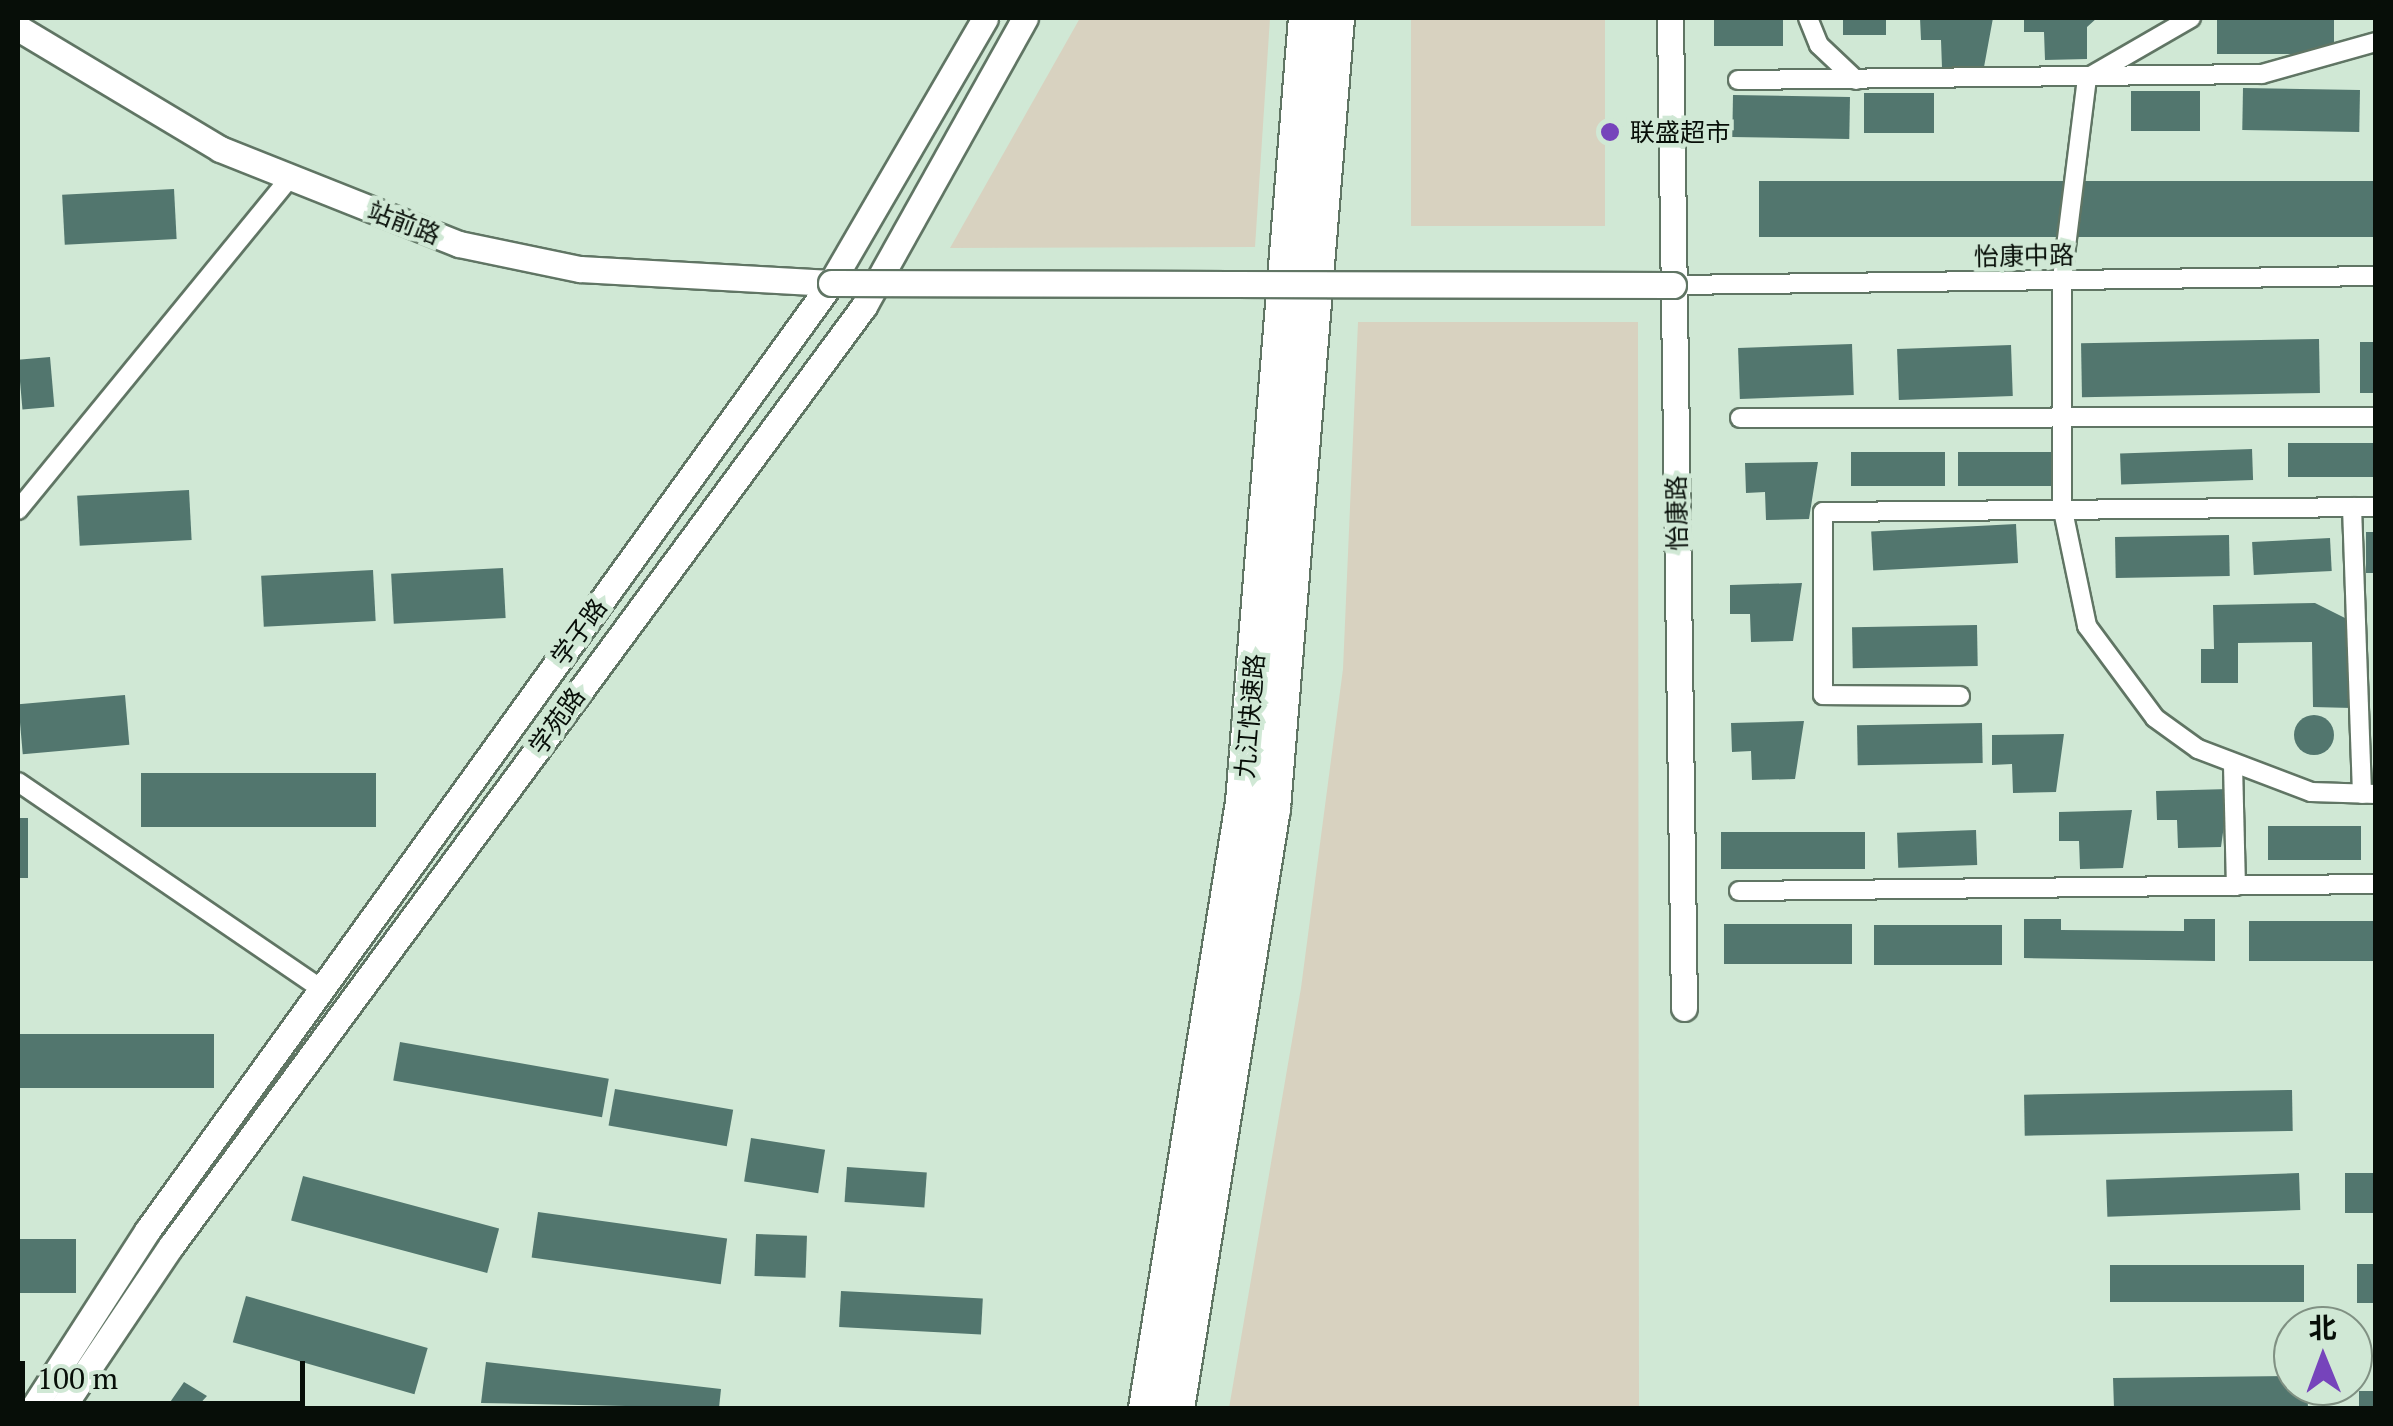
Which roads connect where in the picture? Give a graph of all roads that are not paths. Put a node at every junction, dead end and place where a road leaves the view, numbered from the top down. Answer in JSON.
{"nodes":[{"id":1,"x":985,"y":18,"type":"edge"},
{"id":2,"x":1025,"y":18,"type":"edge"},
{"id":3,"x":1306,"y":18,"type":"edge"},
{"id":4,"x":1336,"y":18,"type":"edge"},
{"id":5,"x":1670,"y":18,"type":"edge"},
{"id":6,"x":1808,"y":18,"type":"edge"},
{"id":7,"x":2191,"y":18,"type":"edge"},
{"id":8,"x":18,"y":28,"type":"edge"},
{"id":9,"x":2376,"y":42,"type":"edge"},
{"id":10,"x":2087,"y":78,"type":"junction"},
{"id":11,"x":1738,"y":80,"type":"dead end"},
{"id":12,"x":1856,"y":80,"type":"junction"},
{"id":13,"x":290,"y":178,"type":"junction"},
{"id":14,"x":2376,"y":276,"type":"edge"},
{"id":15,"x":2062,"y":280,"type":"junction"},
{"id":16,"x":831,"y":283,"type":"junction"},
{"id":17,"x":1673,"y":285,"type":"junction"},
{"id":18,"x":2064,"y":416,"type":"junction"},
{"id":19,"x":2376,"y":417,"type":"edge"},
{"id":20,"x":1740,"y":418,"type":"dead end"},
{"id":21,"x":2062,"y":506,"type":"junction"},
{"id":22,"x":2352,"y":507,"type":"junction"},
{"id":23,"x":2376,"y":507,"type":"edge"},
{"id":24,"x":18,"y":510,"type":"edge"},
{"id":25,"x":1960,"y":696,"type":"dead end"},
{"id":26,"x":2233,"y":765,"type":"junction"},
{"id":27,"x":18,"y":782,"type":"edge"},
{"id":28,"x":2369,"y":794,"type":"edge"},
{"id":29,"x":2376,"y":884,"type":"edge"},
{"id":30,"x":2236,"y":886,"type":"junction"},
{"id":31,"x":1738,"y":892,"type":"dead end"},
{"id":32,"x":322,"y":988,"type":"junction"},
{"id":33,"x":1684,"y":1008,"type":"dead end"},
{"id":34,"x":33,"y":1408,"type":"edge"},
{"id":35,"x":62,"y":1408,"type":"edge"},
{"id":36,"x":1146,"y":1408,"type":"edge"},
{"id":37,"x":1176,"y":1408,"type":"edge"}],
"edges":[{"from":1,"to":16,"type":"street","name":"学子路"},
{"from":2,"to":35,"type":"street","name":"学苑路"},
{"from":3,"to":36,"type":"highway","name":"九江快速路"},
{"from":4,"to":37,"type":"highway","name":"九江快速路"},
{"from":5,"to":17,"type":"street","name":"怡康路"},
{"from":6,"to":12,"type":"street"},
{"from":7,"to":10,"type":"street"},
{"from":8,"to":13,"type":"street","name":"站前路"},
{"from":9,"to":10,"type":"street"},
{"from":10,"to":12,"type":"street"},
{"from":10,"to":15,"type":"street"},
{"from":11,"to":12,"type":"street"},
{"from":13,"to":16,"type":"street","name":"站前路"},
{"from":13,"to":24,"type":"street"},
{"from":14,"to":15,"type":"street","name":"怡康中路"},
{"from":15,"to":17,"type":"street","name":"怡康中路"},
{"from":15,"to":18,"type":"street"},
{"from":16,"to":17,"type":"street","name":"站前路","bridge":true},
{"from":16,"to":32,"type":"street","name":"学子路"},
{"from":17,"to":33,"type":"street","name":"怡康路"},
{"from":18,"to":19,"type":"street"},
{"from":18,"to":20,"type":"street"},
{"from":18,"to":21,"type":"street"},
{"from":21,"to":22,"type":"street"},
{"from":21,"to":25,"type":"street"},
{"from":21,"to":26,"type":"street"},
{"from":22,"to":23,"type":"street"},
{"from":22,"to":28,"type":"street"},
{"from":26,"to":28,"type":"street"},
{"from":26,"to":30,"type":"street"},
{"from":27,"to":32,"type":"street"},
{"from":29,"to":30,"type":"street"},
{"from":30,"to":31,"type":"street"},
{"from":32,"to":34,"type":"street","name":"学子路"}]}
